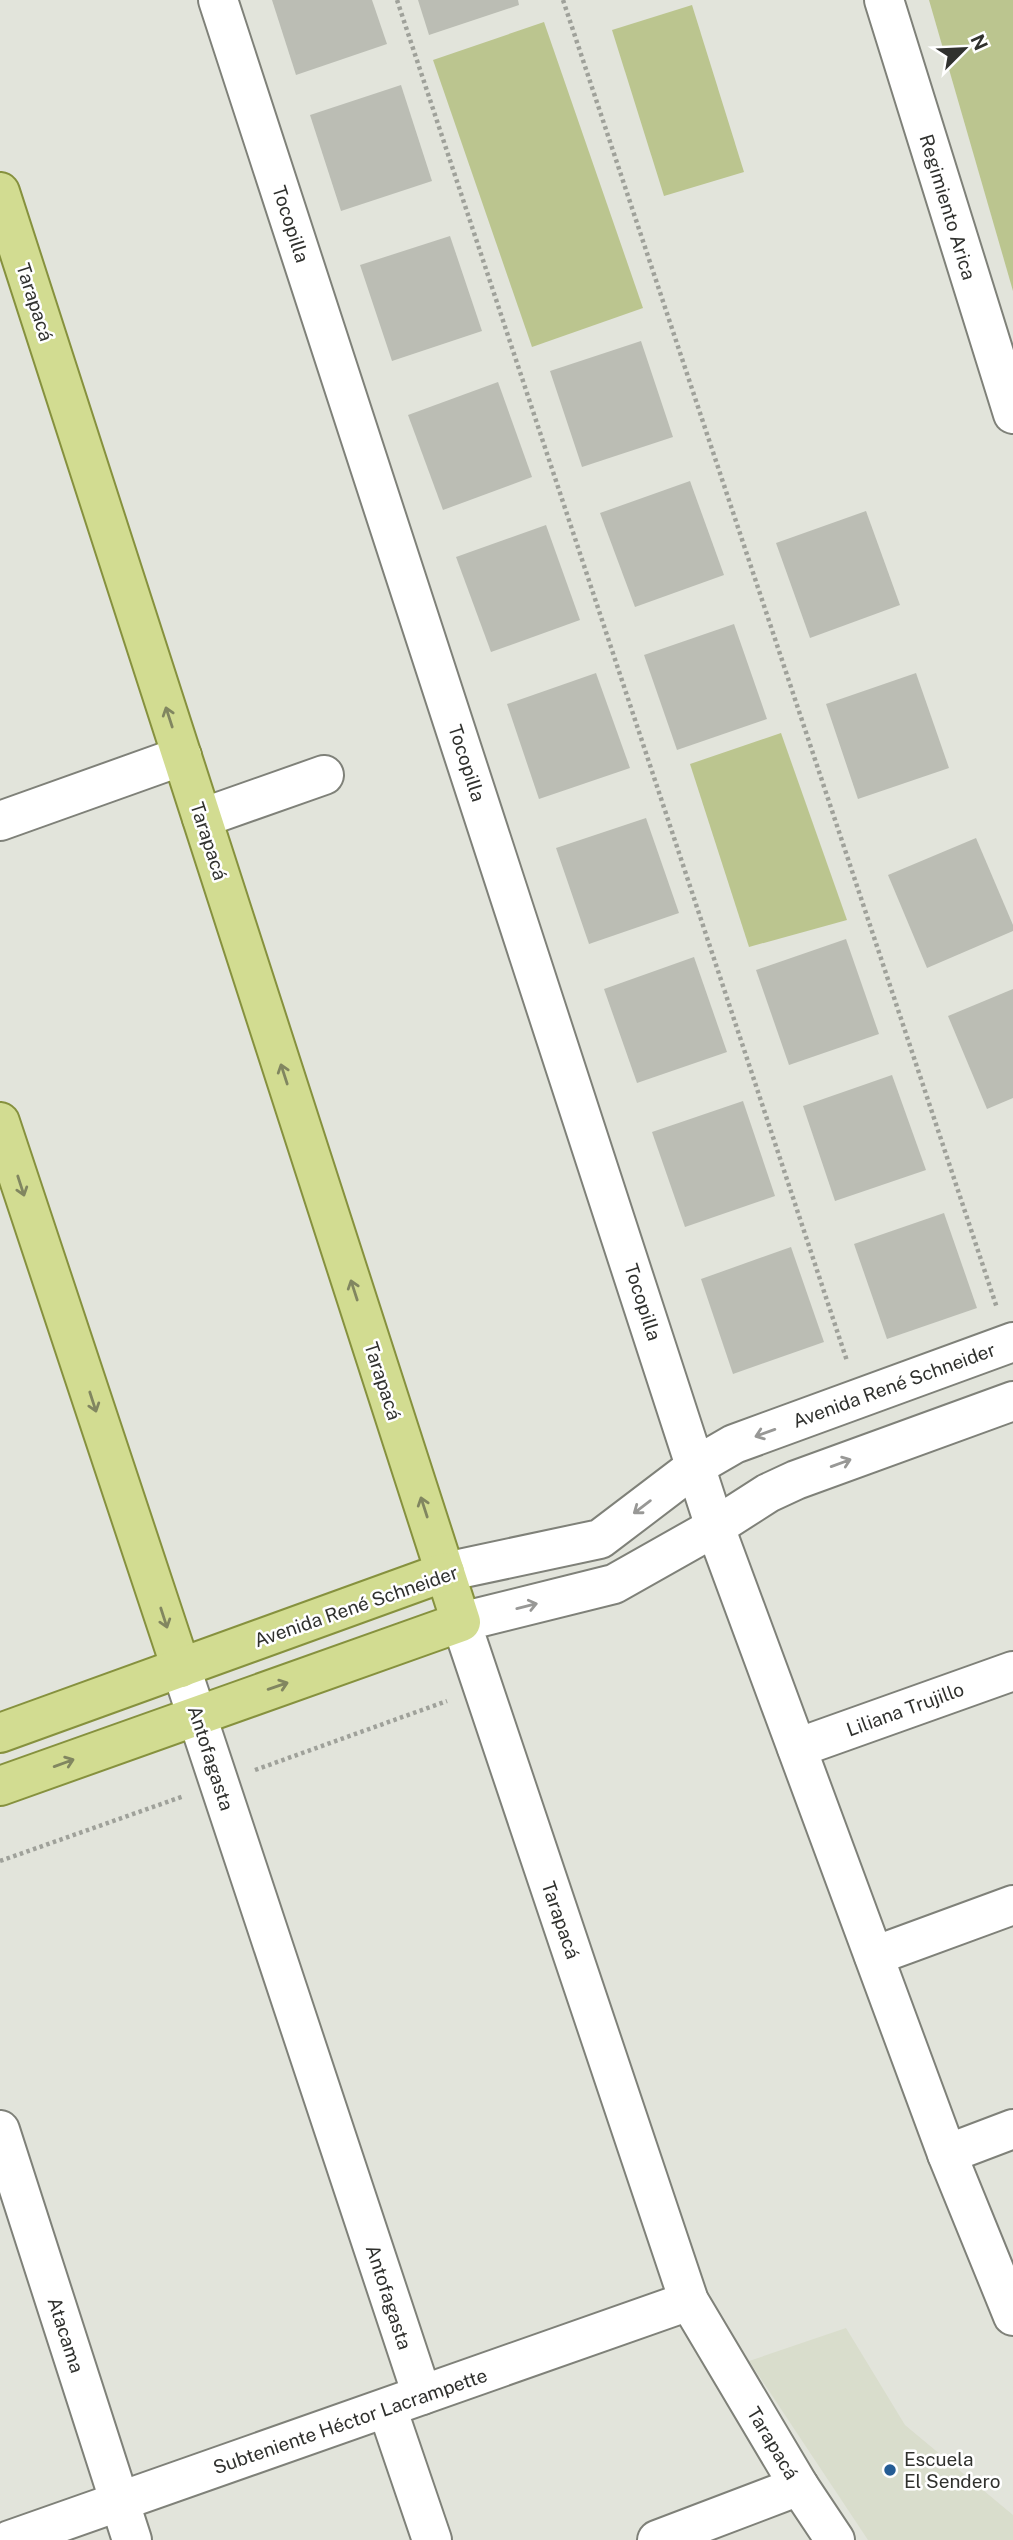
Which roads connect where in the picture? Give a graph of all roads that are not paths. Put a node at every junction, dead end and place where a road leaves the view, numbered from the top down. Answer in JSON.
{"nodes":[{"id":1,"x":218,"y":0,"type":"edge"},
{"id":2,"x":884,"y":0,"type":"edge"},
{"id":3,"x":0,"y":192,"type":"edge"},
{"id":4,"x":1013,"y":414,"type":"edge"},
{"id":5,"x":182,"y":756,"type":"junction"},
{"id":6,"x":324,"y":775,"type":"dead end"},
{"id":7,"x":202,"y":818,"type":"junction"},
{"id":8,"x":0,"y":821,"type":"edge"},
{"id":9,"x":0,"y":1122,"type":"edge"},
{"id":10,"x":1011,"y":1343,"type":"edge"},
{"id":11,"x":1013,"y":1401,"type":"edge"},
{"id":12,"x":696,"y":1466,"type":"junction"},
{"id":13,"x":715,"y":1527,"type":"junction"},
{"id":14,"x":445,"y":1572,"type":"junction"},
{"id":15,"x":461,"y":1622,"type":"junction"},
{"id":16,"x":181,"y":1668,"type":"junction"},
{"id":17,"x":1013,"y":1671,"type":"edge"},
{"id":18,"x":196,"y":1715,"type":"junction"},
{"id":19,"x":0,"y":1733,"type":"edge"},
{"id":20,"x":797,"y":1748,"type":"junction"},
{"id":21,"x":0,"y":1786,"type":"edge"},
{"id":22,"x":1013,"y":1905,"type":"edge"},
{"id":23,"x":874,"y":1956,"type":"junction"},
{"id":24,"x":1013,"y":2129,"type":"edge"},
{"id":25,"x":0,"y":2130,"type":"edge"},
{"id":26,"x":947,"y":2154,"type":"junction"},
{"id":27,"x":689,"y":2301,"type":"junction"},
{"id":28,"x":1013,"y":2316,"type":"edge"},
{"id":29,"x":422,"y":2395,"type":"junction"},
{"id":30,"x":387,"y":2408,"type":"junction"},
{"id":31,"x":799,"y":2486,"type":"junction"},
{"id":32,"x":119,"y":2502,"type":"junction"},
{"id":33,"x":10,"y":2540,"type":"edge"},
{"id":34,"x":132,"y":2540,"type":"edge"},
{"id":35,"x":432,"y":2540,"type":"edge"},
{"id":36,"x":657,"y":2540,"type":"edge"},
{"id":37,"x":835,"y":2540,"type":"edge"}],
"edges":[{"from":1,"to":12,"type":"street","name":"Tocopilla"},
{"from":2,"to":4,"type":"street","name":"Regimiento Arica"},
{"from":5,"to":3,"type":"main road","name":"Tarapacá","one_way":true},
{"from":5,"to":7,"type":"main road","name":"Tarapacá"},
{"from":5,"to":8,"type":"street"},
{"from":6,"to":7,"type":"street"},
{"from":14,"to":7,"type":"main road","name":"Tarapacá","one_way":true},
{"from":9,"to":16,"type":"main road","name":"Antofagasta","one_way":true},
{"from":10,"to":12,"type":"street","name":"Avenida René Schneider","one_way":true},
{"from":13,"to":11,"type":"street","one_way":true},
{"from":12,"to":13,"type":"street","name":"Tocopilla"},
{"from":12,"to":14,"type":"street","name":"Avenida René Schneider","one_way":true},
{"from":15,"to":13,"type":"street","one_way":true},
{"from":13,"to":20,"type":"street","name":"Tocopilla"},
{"from":14,"to":15,"type":"main road","name":"Tarapacá"},
{"from":14,"to":16,"type":"main road","name":"Avenida René Schneider"},
{"from":18,"to":15,"type":"main road","one_way":true},
{"from":15,"to":27,"type":"street","name":"Tarapacá"},
{"from":16,"to":18,"type":"street","name":"Antofagasta"},
{"from":16,"to":19,"type":"main road","name":"Avenida René Schneider"},
{"from":17,"to":20,"type":"street","name":"Liliana Trujillo"},
{"from":21,"to":18,"type":"main road","one_way":true},
{"from":18,"to":29,"type":"street","name":"Antofagasta"},
{"from":20,"to":23,"type":"street","name":"Tocopilla"},
{"from":22,"to":23,"type":"street"},
{"from":23,"to":26,"type":"street","name":"Tocopilla"},
{"from":24,"to":26,"type":"street"},
{"from":25,"to":32,"type":"street","name":"Atacama"},
{"from":26,"to":28,"type":"street","name":"Tocopilla"},
{"from":27,"to":29,"type":"street","name":"Subteniente Héctor Lacrampette"},
{"from":27,"to":31,"type":"street","name":"Tarapacá"},
{"from":29,"to":30,"type":"street","name":"Subteniente Héctor Lacrampette"},
{"from":30,"to":32,"type":"street","name":"Subteniente Héctor Lacrampette"},
{"from":30,"to":35,"type":"street"},
{"from":31,"to":36,"type":"street"},
{"from":31,"to":37,"type":"street","name":"Tarapacá"},
{"from":32,"to":33,"type":"street","name":"Subteniente Héctor Lacrampette"},
{"from":32,"to":34,"type":"street","name":"Atacama"}]}
